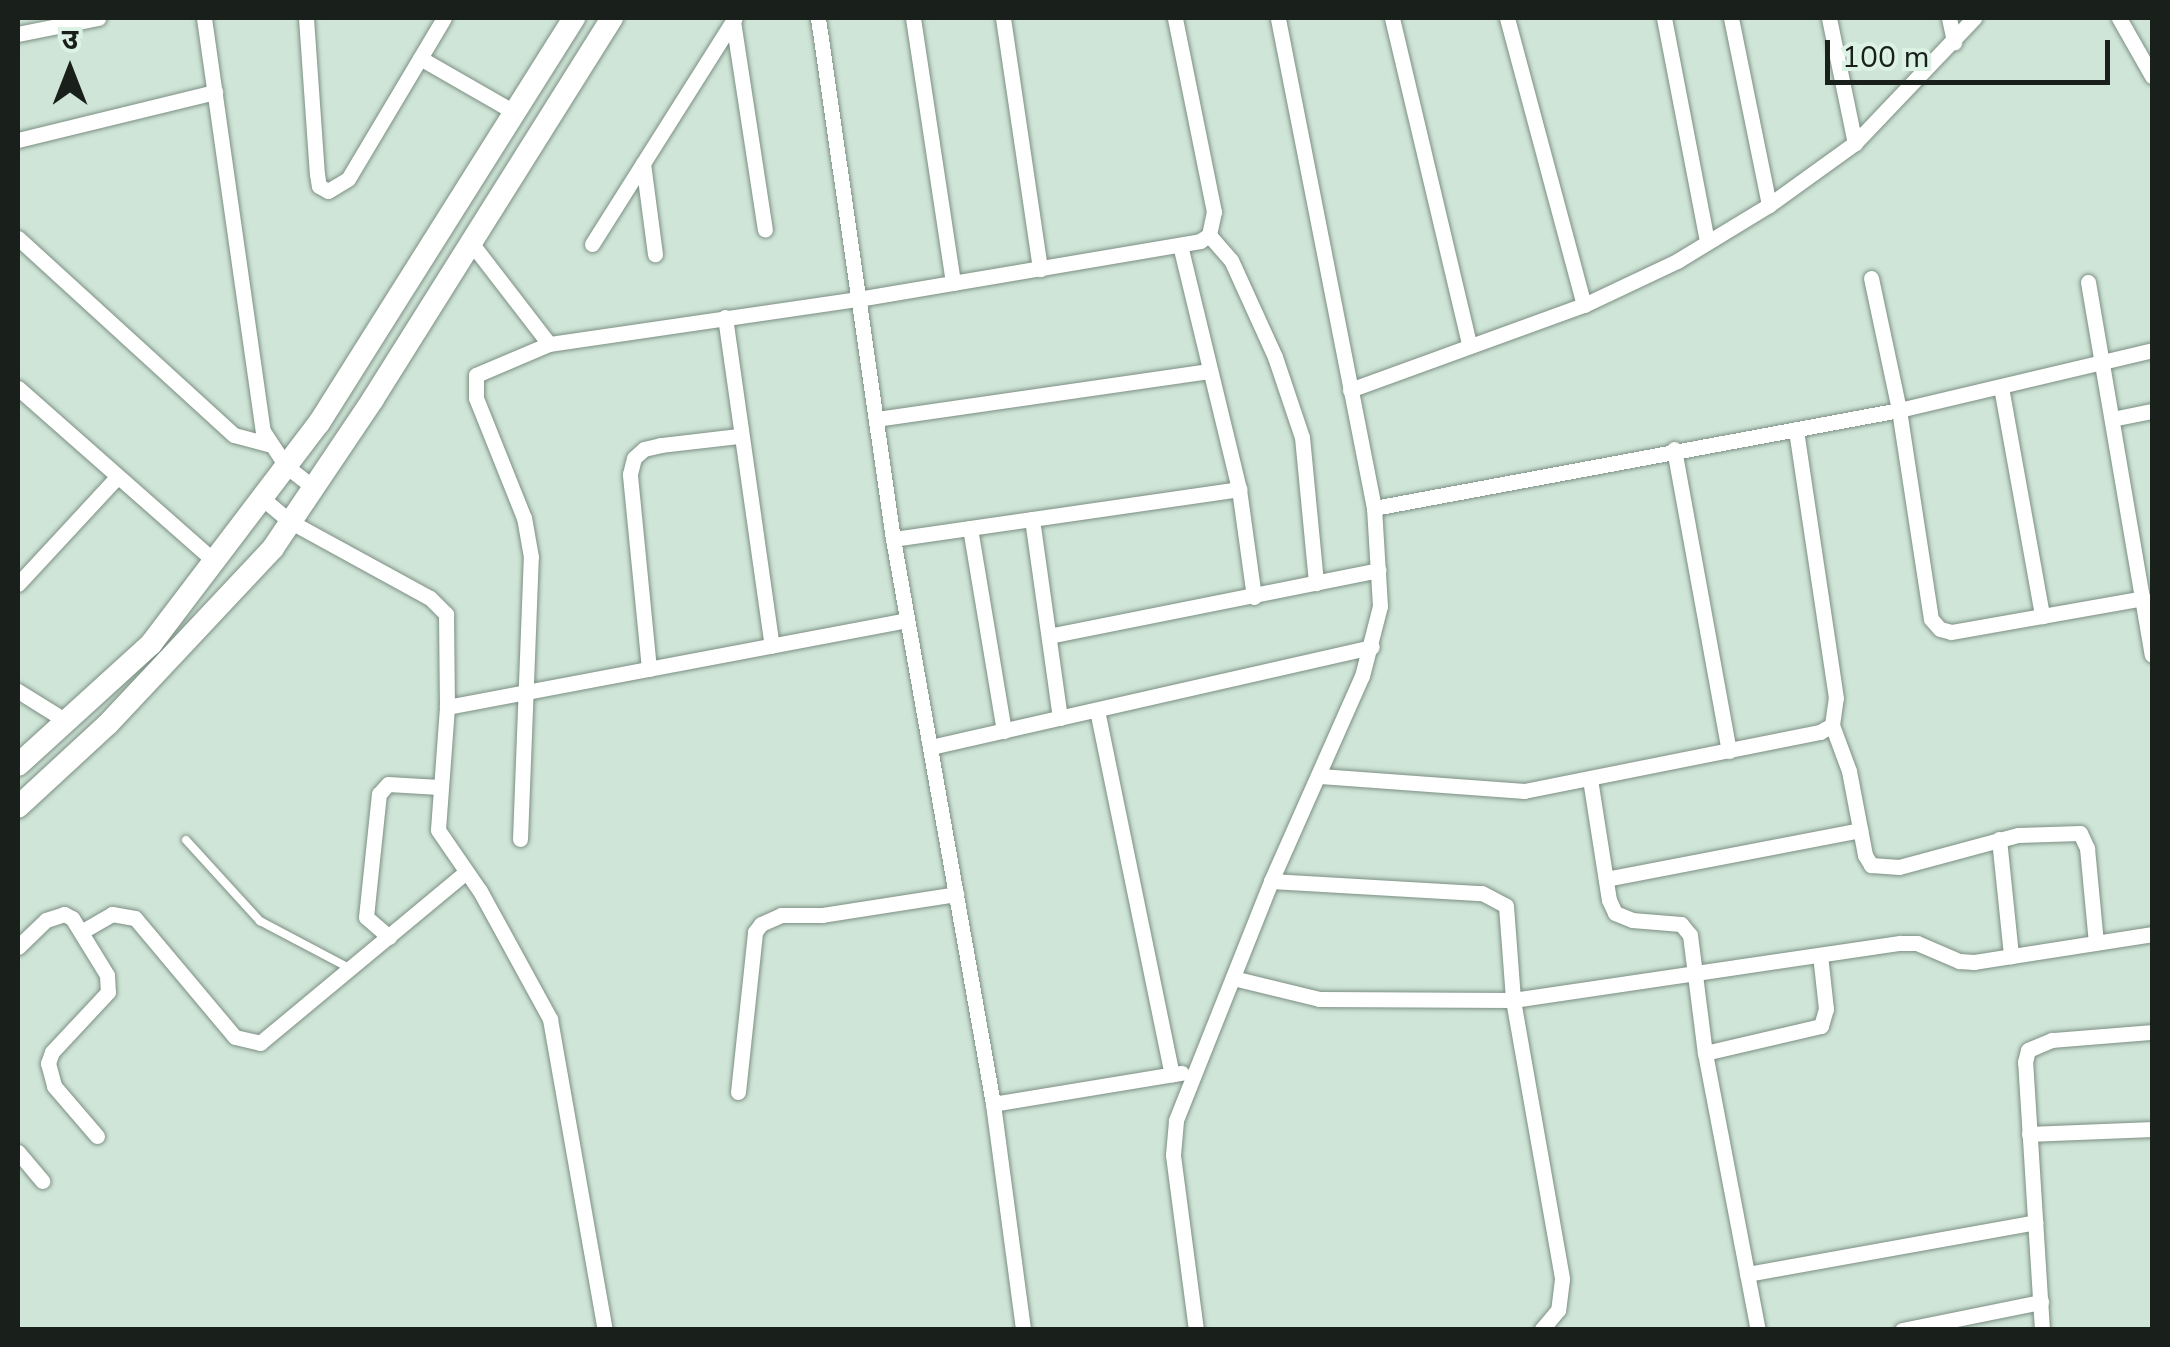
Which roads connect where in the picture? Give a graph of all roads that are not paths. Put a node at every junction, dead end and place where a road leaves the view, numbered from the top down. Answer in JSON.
{"nodes":[{"id":1,"x":98,"y":18,"type":"edge"},
{"id":2,"x":204,"y":18,"type":"edge"},
{"id":3,"x":306,"y":18,"type":"edge"},
{"id":4,"x":444,"y":18,"type":"edge"},
{"id":5,"x":574,"y":18,"type":"edge"},
{"id":6,"x":612,"y":18,"type":"edge"},
{"id":7,"x":818,"y":18,"type":"edge"},
{"id":8,"x":913,"y":18,"type":"edge"},
{"id":9,"x":1003,"y":18,"type":"edge"},
{"id":10,"x":1175,"y":18,"type":"edge"},
{"id":11,"x":1278,"y":18,"type":"edge"},
{"id":12,"x":1392,"y":18,"type":"edge"},
{"id":13,"x":1507,"y":18,"type":"edge"},
{"id":14,"x":1664,"y":18,"type":"edge"},
{"id":15,"x":1730,"y":18,"type":"edge"},
{"id":16,"x":1829,"y":18,"type":"edge"},
{"id":17,"x":1949,"y":18,"type":"edge"},
{"id":18,"x":1974,"y":18,"type":"edge"},
{"id":19,"x":2119,"y":18,"type":"edge"},
{"id":20,"x":734,"y":19,"type":"edge"},
{"id":21,"x":18,"y":34,"type":"edge"},
{"id":22,"x":1954,"y":42,"type":"junction"},
{"id":23,"x":420,"y":58,"type":"junction"},
{"id":24,"x":2152,"y":76,"type":"edge"},
{"id":25,"x":215,"y":92,"type":"junction"},
{"id":26,"x":514,"y":112,"type":"junction"},
{"id":27,"x":18,"y":140,"type":"edge"},
{"id":28,"x":1855,"y":143,"type":"junction"},
{"id":29,"x":643,"y":163,"type":"junction"},
{"id":30,"x":1769,"y":205,"type":"junction"},
{"id":31,"x":765,"y":230,"type":"dead end"},
{"id":32,"x":1209,"y":235,"type":"junction"},
{"id":33,"x":18,"y":238,"type":"edge"},
{"id":34,"x":469,"y":240,"type":"junction"},
{"id":35,"x":1707,"y":242,"type":"junction"},
{"id":36,"x":592,"y":244,"type":"dead end"},
{"id":37,"x":1180,"y":244,"type":"junction"},
{"id":38,"x":655,"y":254,"type":"dead end"},
{"id":39,"x":1040,"y":269,"type":"junction"},
{"id":40,"x":1871,"y":278,"type":"dead end"},
{"id":41,"x":2088,"y":282,"type":"dead end"},
{"id":42,"x":953,"y":283,"type":"junction"},
{"id":43,"x":858,"y":299,"type":"junction"},
{"id":44,"x":1584,"y":305,"type":"junction"},
{"id":45,"x":725,"y":317,"type":"junction"},
{"id":46,"x":548,"y":344,"type":"junction"},
{"id":47,"x":1470,"y":345,"type":"junction"},
{"id":48,"x":2152,"y":350,"type":"edge"},
{"id":49,"x":2102,"y":364,"type":"junction"},
{"id":50,"x":1210,"y":371,"type":"junction"},
{"id":51,"x":2000,"y":387,"type":"junction"},
{"id":52,"x":18,"y":388,"type":"edge"},
{"id":53,"x":1350,"y":390,"type":"junction"},
{"id":54,"x":1899,"y":410,"type":"junction"},
{"id":55,"x":2152,"y":411,"type":"edge"},
{"id":56,"x":876,"y":418,"type":"junction"},
{"id":57,"x":2112,"y":419,"type":"junction"},
{"id":58,"x":1796,"y":430,"type":"junction"},
{"id":59,"x":739,"y":436,"type":"junction"},
{"id":60,"x":268,"y":444,"type":"junction"},
{"id":61,"x":1674,"y":449,"type":"junction"},
{"id":62,"x":286,"y":466,"type":"junction"},
{"id":63,"x":118,"y":476,"type":"junction"},
{"id":64,"x":314,"y":488,"type":"junction"},
{"id":65,"x":1239,"y":488,"type":"junction"},
{"id":66,"x":262,"y":498,"type":"junction"},
{"id":67,"x":1374,"y":508,"type":"junction"},
{"id":68,"x":1032,"y":519,"type":"junction"},
{"id":69,"x":290,"y":522,"type":"junction"},
{"id":70,"x":970,"y":528,"type":"junction"},
{"id":71,"x":893,"y":539,"type":"junction"},
{"id":72,"x":18,"y":556,"type":"edge"},
{"id":73,"x":214,"y":561,"type":"junction"},
{"id":74,"x":32,"y":566,"type":"junction"},
{"id":75,"x":1378,"y":570,"type":"junction"},
{"id":76,"x":1316,"y":583,"type":"junction"},
{"id":77,"x":18,"y":584,"type":"edge"},
{"id":78,"x":1254,"y":597,"type":"junction"},
{"id":79,"x":2142,"y":598,"type":"junction"},
{"id":80,"x":2042,"y":616,"type":"junction"},
{"id":81,"x":906,"y":620,"type":"junction"},
{"id":82,"x":1048,"y":636,"type":"junction"},
{"id":83,"x":2151,"y":637,"type":"edge"},
{"id":84,"x":772,"y":646,"type":"junction"},
{"id":85,"x":1372,"y":648,"type":"junction"},
{"id":86,"x":2152,"y":655,"type":"edge"},
{"id":87,"x":649,"y":669,"type":"junction"},
{"id":88,"x":18,"y":692,"type":"edge"},
{"id":89,"x":526,"y":692,"type":"junction"},
{"id":90,"x":446,"y":707,"type":"junction"},
{"id":91,"x":1097,"y":710,"type":"junction"},
{"id":92,"x":1060,"y":718,"type":"junction"},
{"id":93,"x":66,"y":721,"type":"junction"},
{"id":94,"x":1832,"y":725,"type":"junction"},
{"id":95,"x":1004,"y":730,"type":"junction"},
{"id":96,"x":931,"y":747,"type":"junction"},
{"id":97,"x":1730,"y":750,"type":"junction"},
{"id":98,"x":18,"y":766,"type":"edge"},
{"id":99,"x":1320,"y":776,"type":"junction"},
{"id":100,"x":1590,"y":779,"type":"junction"},
{"id":101,"x":439,"y":787,"type":"junction"},
{"id":102,"x":18,"y":807,"type":"edge"},
{"id":103,"x":1860,"y":830,"type":"junction"},
{"id":104,"x":520,"y":839,"type":"dead end"},
{"id":105,"x":1999,"y":839,"type":"junction"},
{"id":106,"x":186,"y":840,"type":"dead end"},
{"id":107,"x":466,"y":872,"type":"junction"},
{"id":108,"x":1606,"y":879,"type":"junction"},
{"id":109,"x":1271,"y":880,"type":"junction"},
{"id":110,"x":956,"y":894,"type":"junction"},
{"id":111,"x":81,"y":932,"type":"junction"},
{"id":112,"x":2152,"y":934,"type":"edge"},
{"id":113,"x":389,"y":936,"type":"junction"},
{"id":114,"x":2096,"y":943,"type":"junction"},
{"id":115,"x":18,"y":948,"type":"edge"},
{"id":116,"x":1820,"y":955,"type":"junction"},
{"id":117,"x":2011,"y":956,"type":"junction"},
{"id":118,"x":351,"y":968,"type":"junction"},
{"id":119,"x":1694,"y":975,"type":"junction"},
{"id":120,"x":1233,"y":978,"type":"junction"},
{"id":121,"x":1513,"y":1000,"type":"junction"},
{"id":122,"x":2152,"y":1032,"type":"edge"},
{"id":123,"x":1705,"y":1053,"type":"junction"},
{"id":124,"x":1193,"y":1071,"type":"junction"},
{"id":125,"x":1172,"y":1074,"type":"junction"},
{"id":126,"x":738,"y":1092,"type":"dead end"},
{"id":127,"x":993,"y":1104,"type":"junction"},
{"id":128,"x":2152,"y":1130,"type":"edge"},
{"id":129,"x":2029,"y":1134,"type":"junction"},
{"id":130,"x":97,"y":1136,"type":"dead end"},
{"id":131,"x":18,"y":1152,"type":"edge"},
{"id":132,"x":42,"y":1181,"type":"dead end"},
{"id":133,"x":2035,"y":1222,"type":"junction"},
{"id":134,"x":1748,"y":1274,"type":"junction"},
{"id":135,"x":2041,"y":1302,"type":"junction"},
{"id":136,"x":605,"y":1330,"type":"edge"},
{"id":137,"x":1023,"y":1330,"type":"edge"},
{"id":138,"x":1196,"y":1330,"type":"edge"},
{"id":139,"x":1541,"y":1330,"type":"edge"},
{"id":140,"x":1758,"y":1330,"type":"edge"},
{"id":141,"x":1902,"y":1330,"type":"edge"},
{"id":142,"x":2042,"y":1330,"type":"edge"}],
"edges":[{"from":1,"to":21,"type":"street"},
{"from":2,"to":25,"type":"street"},
{"from":3,"to":23,"type":"street"},
{"from":4,"to":23,"type":"street"},
{"from":5,"to":26,"type":"main road"},
{"from":6,"to":34,"type":"main road"},
{"from":7,"to":43,"type":"street"},
{"from":8,"to":42,"type":"street"},
{"from":9,"to":39,"type":"street"},
{"from":10,"to":32,"type":"street"},
{"from":11,"to":53,"type":"street"},
{"from":12,"to":47,"type":"street"},
{"from":13,"to":44,"type":"street"},
{"from":14,"to":35,"type":"street"},
{"from":15,"to":30,"type":"street"},
{"from":16,"to":28,"type":"street"},
{"from":17,"to":22,"type":"street"},
{"from":18,"to":22,"type":"street"},
{"from":19,"to":24,"type":"street"},
{"from":20,"to":29,"type":"street"},
{"from":20,"to":31,"type":"street"},
{"from":22,"to":28,"type":"street"},
{"from":23,"to":26,"type":"street"},
{"from":25,"to":27,"type":"street"},
{"from":25,"to":60,"type":"street"},
{"from":26,"to":62,"type":"main road"},
{"from":28,"to":30,"type":"street"},
{"from":29,"to":36,"type":"street"},
{"from":29,"to":38,"type":"street"},
{"from":30,"to":35,"type":"street"},
{"from":32,"to":37,"type":"street"},
{"from":32,"to":76,"type":"street"},
{"from":33,"to":60,"type":"street"},
{"from":34,"to":46,"type":"street"},
{"from":34,"to":64,"type":"main road"},
{"from":35,"to":44,"type":"street"},
{"from":37,"to":39,"type":"street"},
{"from":37,"to":50,"type":"street"},
{"from":39,"to":42,"type":"street"},
{"from":40,"to":54,"type":"street"},
{"from":41,"to":49,"type":"street"},
{"from":42,"to":43,"type":"street"},
{"from":43,"to":45,"type":"street"},
{"from":43,"to":56,"type":"street"},
{"from":44,"to":47,"type":"street"},
{"from":45,"to":46,"type":"street"},
{"from":45,"to":59,"type":"street"},
{"from":46,"to":89,"type":"street"},
{"from":47,"to":53,"type":"street"},
{"from":48,"to":49,"type":"street"},
{"from":49,"to":51,"type":"street"},
{"from":49,"to":57,"type":"street"},
{"from":50,"to":56,"type":"street"},
{"from":50,"to":65,"type":"street"},
{"from":51,"to":54,"type":"street"},
{"from":51,"to":80,"type":"street"},
{"from":52,"to":63,"type":"street"},
{"from":53,"to":67,"type":"street"},
{"from":54,"to":58,"type":"street"},
{"from":54,"to":80,"type":"street"},
{"from":55,"to":57,"type":"street"},
{"from":56,"to":71,"type":"street"},
{"from":57,"to":79,"type":"street"},
{"from":58,"to":61,"type":"street"},
{"from":58,"to":94,"type":"street"},
{"from":59,"to":84,"type":"street"},
{"from":59,"to":87,"type":"street"},
{"from":60,"to":62,"type":"street"},
{"from":61,"to":67,"type":"street"},
{"from":61,"to":97,"type":"street"},
{"from":62,"to":64,"type":"street"},
{"from":62,"to":66,"type":"main road"},
{"from":63,"to":73,"type":"street"},
{"from":63,"to":74,"type":"street"},
{"from":64,"to":69,"type":"main road"},
{"from":65,"to":68,"type":"street"},
{"from":65,"to":78,"type":"street"},
{"from":66,"to":69,"type":"street"},
{"from":66,"to":73,"type":"main road"},
{"from":67,"to":75,"type":"street"},
{"from":68,"to":70,"type":"street"},
{"from":68,"to":82,"type":"street"},
{"from":69,"to":90,"type":"street"},
{"from":69,"to":102,"type":"main road"},
{"from":70,"to":71,"type":"street"},
{"from":70,"to":95,"type":"street"},
{"from":71,"to":81,"type":"street"},
{"from":72,"to":74,"type":"street"},
{"from":73,"to":93,"type":"main road"},
{"from":74,"to":77,"type":"street"},
{"from":75,"to":76,"type":"street"},
{"from":75,"to":85,"type":"street"},
{"from":76,"to":78,"type":"street"},
{"from":78,"to":82,"type":"street"},
{"from":79,"to":80,"type":"street"},
{"from":79,"to":83,"type":"street"},
{"from":81,"to":84,"type":"street"},
{"from":81,"to":96,"type":"street"},
{"from":82,"to":92,"type":"street"},
{"from":83,"to":86,"type":"street"},
{"from":84,"to":87,"type":"street"},
{"from":85,"to":91,"type":"street"},
{"from":85,"to":99,"type":"street"},
{"from":87,"to":89,"type":"street"},
{"from":88,"to":93,"type":"street"},
{"from":89,"to":90,"type":"street"},
{"from":89,"to":104,"type":"street"},
{"from":90,"to":101,"type":"street"},
{"from":91,"to":92,"type":"street"},
{"from":91,"to":125,"type":"street"},
{"from":92,"to":95,"type":"street"},
{"from":93,"to":98,"type":"main road"},
{"from":94,"to":97,"type":"street"},
{"from":94,"to":103,"type":"street"},
{"from":95,"to":96,"type":"street"},
{"from":96,"to":110,"type":"street"},
{"from":97,"to":100,"type":"street"},
{"from":99,"to":100,"type":"street"},
{"from":99,"to":109,"type":"street"},
{"from":100,"to":108,"type":"street"},
{"from":101,"to":107,"type":"street"},
{"from":101,"to":113,"type":"street"},
{"from":103,"to":105,"type":"street"},
{"from":103,"to":108,"type":"street"},
{"from":105,"to":114,"type":"street"},
{"from":105,"to":117,"type":"street"},
{"from":106,"to":118,"type":"lane"},
{"from":107,"to":113,"type":"street"},
{"from":107,"to":136,"type":"street"},
{"from":108,"to":119,"type":"street"},
{"from":109,"to":120,"type":"street"},
{"from":109,"to":121,"type":"street"},
{"from":110,"to":126,"type":"street"},
{"from":110,"to":127,"type":"street"},
{"from":111,"to":115,"type":"street"},
{"from":111,"to":118,"type":"street"},
{"from":111,"to":130,"type":"street"},
{"from":112,"to":114,"type":"street"},
{"from":113,"to":118,"type":"street"},
{"from":114,"to":117,"type":"street"},
{"from":116,"to":117,"type":"street"},
{"from":116,"to":119,"type":"street"},
{"from":116,"to":123,"type":"street"},
{"from":119,"to":121,"type":"street"},
{"from":119,"to":123,"type":"street"},
{"from":120,"to":121,"type":"street"},
{"from":120,"to":124,"type":"street"},
{"from":121,"to":139,"type":"street"},
{"from":122,"to":129,"type":"street"},
{"from":123,"to":134,"type":"street"},
{"from":124,"to":125,"type":"street"},
{"from":124,"to":138,"type":"street"},
{"from":125,"to":127,"type":"street"},
{"from":127,"to":137,"type":"street"},
{"from":128,"to":129,"type":"street"},
{"from":129,"to":133,"type":"street"},
{"from":131,"to":132,"type":"street"},
{"from":133,"to":134,"type":"street"},
{"from":133,"to":135,"type":"street"},
{"from":134,"to":140,"type":"street"},
{"from":135,"to":141,"type":"street"},
{"from":135,"to":142,"type":"street"}]}
